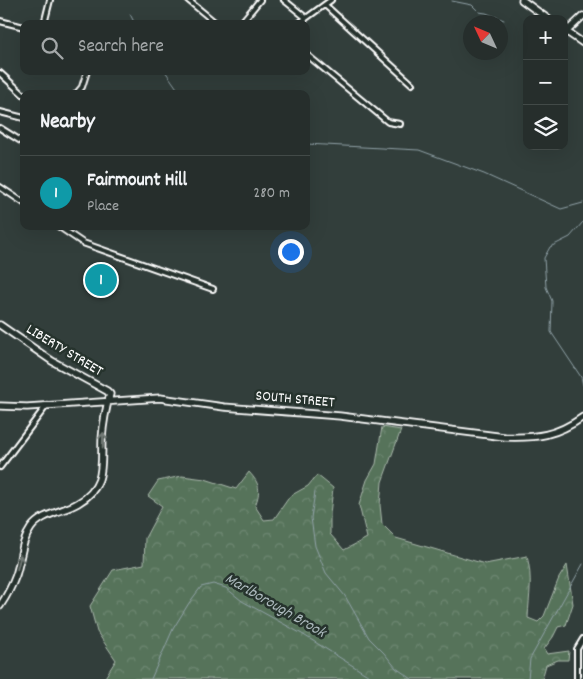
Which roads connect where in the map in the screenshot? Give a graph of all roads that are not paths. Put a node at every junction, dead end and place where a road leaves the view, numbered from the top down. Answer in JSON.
{"nodes":[{"id":1,"x":50,"y":0,"type":"edge"},
{"id":2,"x":188,"y":0,"type":"edge"},
{"id":3,"x":260,"y":0,"type":"edge"},
{"id":4,"x":284,"y":0,"type":"edge"},
{"id":5,"x":331,"y":0,"type":"edge"},
{"id":6,"x":522,"y":0,"type":"edge"},
{"id":7,"x":325,"y":5,"type":"junction"},
{"id":8,"x":543,"y":15,"type":"edge"},
{"id":9,"x":583,"y":16,"type":"edge"},
{"id":10,"x":305,"y":17,"type":"junction"},
{"id":11,"x":45,"y":20,"type":"edge"},
{"id":12,"x":212,"y":20,"type":"edge"},
{"id":13,"x":243,"y":20,"type":"edge"},
{"id":14,"x":302,"y":20,"type":"edge"},
{"id":15,"x":0,"y":21,"type":"edge"},
{"id":16,"x":20,"y":26,"type":"edge"},
{"id":17,"x":568,"y":28,"type":"edge"},
{"id":18,"x":568,"y":33,"type":"edge"},
{"id":19,"x":583,"y":43,"type":"edge"},
{"id":20,"x":310,"y":57,"type":"edge"},
{"id":21,"x":0,"y":73,"type":"edge"},
{"id":22,"x":86,"y":75,"type":"edge"},
{"id":23,"x":412,"y":84,"type":"dead end"},
{"id":24,"x":79,"y":90,"type":"edge"},
{"id":25,"x":20,"y":91,"type":"edge"},
{"id":26,"x":0,"y":112,"type":"edge"},
{"id":27,"x":20,"y":117,"type":"edge"},
{"id":28,"x":400,"y":124,"type":"dead end"},
{"id":29,"x":0,"y":128,"type":"edge"},
{"id":30,"x":20,"y":140,"type":"edge"},
{"id":31,"x":0,"y":187,"type":"edge"},
{"id":32,"x":20,"y":200,"type":"edge"},
{"id":33,"x":64,"y":230,"type":"edge"},
{"id":34,"x":213,"y":289,"type":"dead end"},
{"id":35,"x":0,"y":325,"type":"edge"},
{"id":36,"x":108,"y":400,"type":"junction"},
{"id":37,"x":48,"y":405,"type":"junction"},
{"id":38,"x":0,"y":406,"type":"edge"},
{"id":39,"x":583,"y":417,"type":"edge"},
{"id":40,"x":0,"y":467,"type":"edge"},
{"id":41,"x":0,"y":606,"type":"edge"},
{"id":42,"x":583,"y":639,"type":"edge"},
{"id":43,"x":577,"y":679,"type":"edge"}],
"edges":[{"from":1,"to":11,"type":"street"},
{"from":2,"to":12,"type":"street"},
{"from":3,"to":13,"type":"street"},
{"from":4,"to":10,"type":"street"},
{"from":5,"to":7,"type":"street"},
{"from":6,"to":8,"type":"main road"},
{"from":7,"to":10,"type":"street"},
{"from":7,"to":23,"type":"street"},
{"from":9,"to":17,"type":"main road"},
{"from":10,"to":14,"type":"street"},
{"from":15,"to":16,"type":"street"},
{"from":18,"to":19,"type":"main road"},
{"from":20,"to":28,"type":"street"},
{"from":21,"to":25,"type":"street"},
{"from":22,"to":24,"type":"street"},
{"from":26,"to":27,"type":"street"},
{"from":29,"to":30,"type":"street"},
{"from":31,"to":32,"type":"street"},
{"from":33,"to":34,"type":"street"},
{"from":35,"to":36,"type":"main road","name":"LIBERTY STREET"},
{"from":36,"to":37,"type":"main road","name":"SOUTH STREET"},
{"from":36,"to":39,"type":"main road","name":"SOUTH STREET"},
{"from":41,"to":36,"type":"main road","one_way":true},
{"from":37,"to":38,"type":"main road","name":"SOUTH STREET"},
{"from":37,"to":40,"type":"street"},
{"from":42,"to":43,"type":"street"}]}
